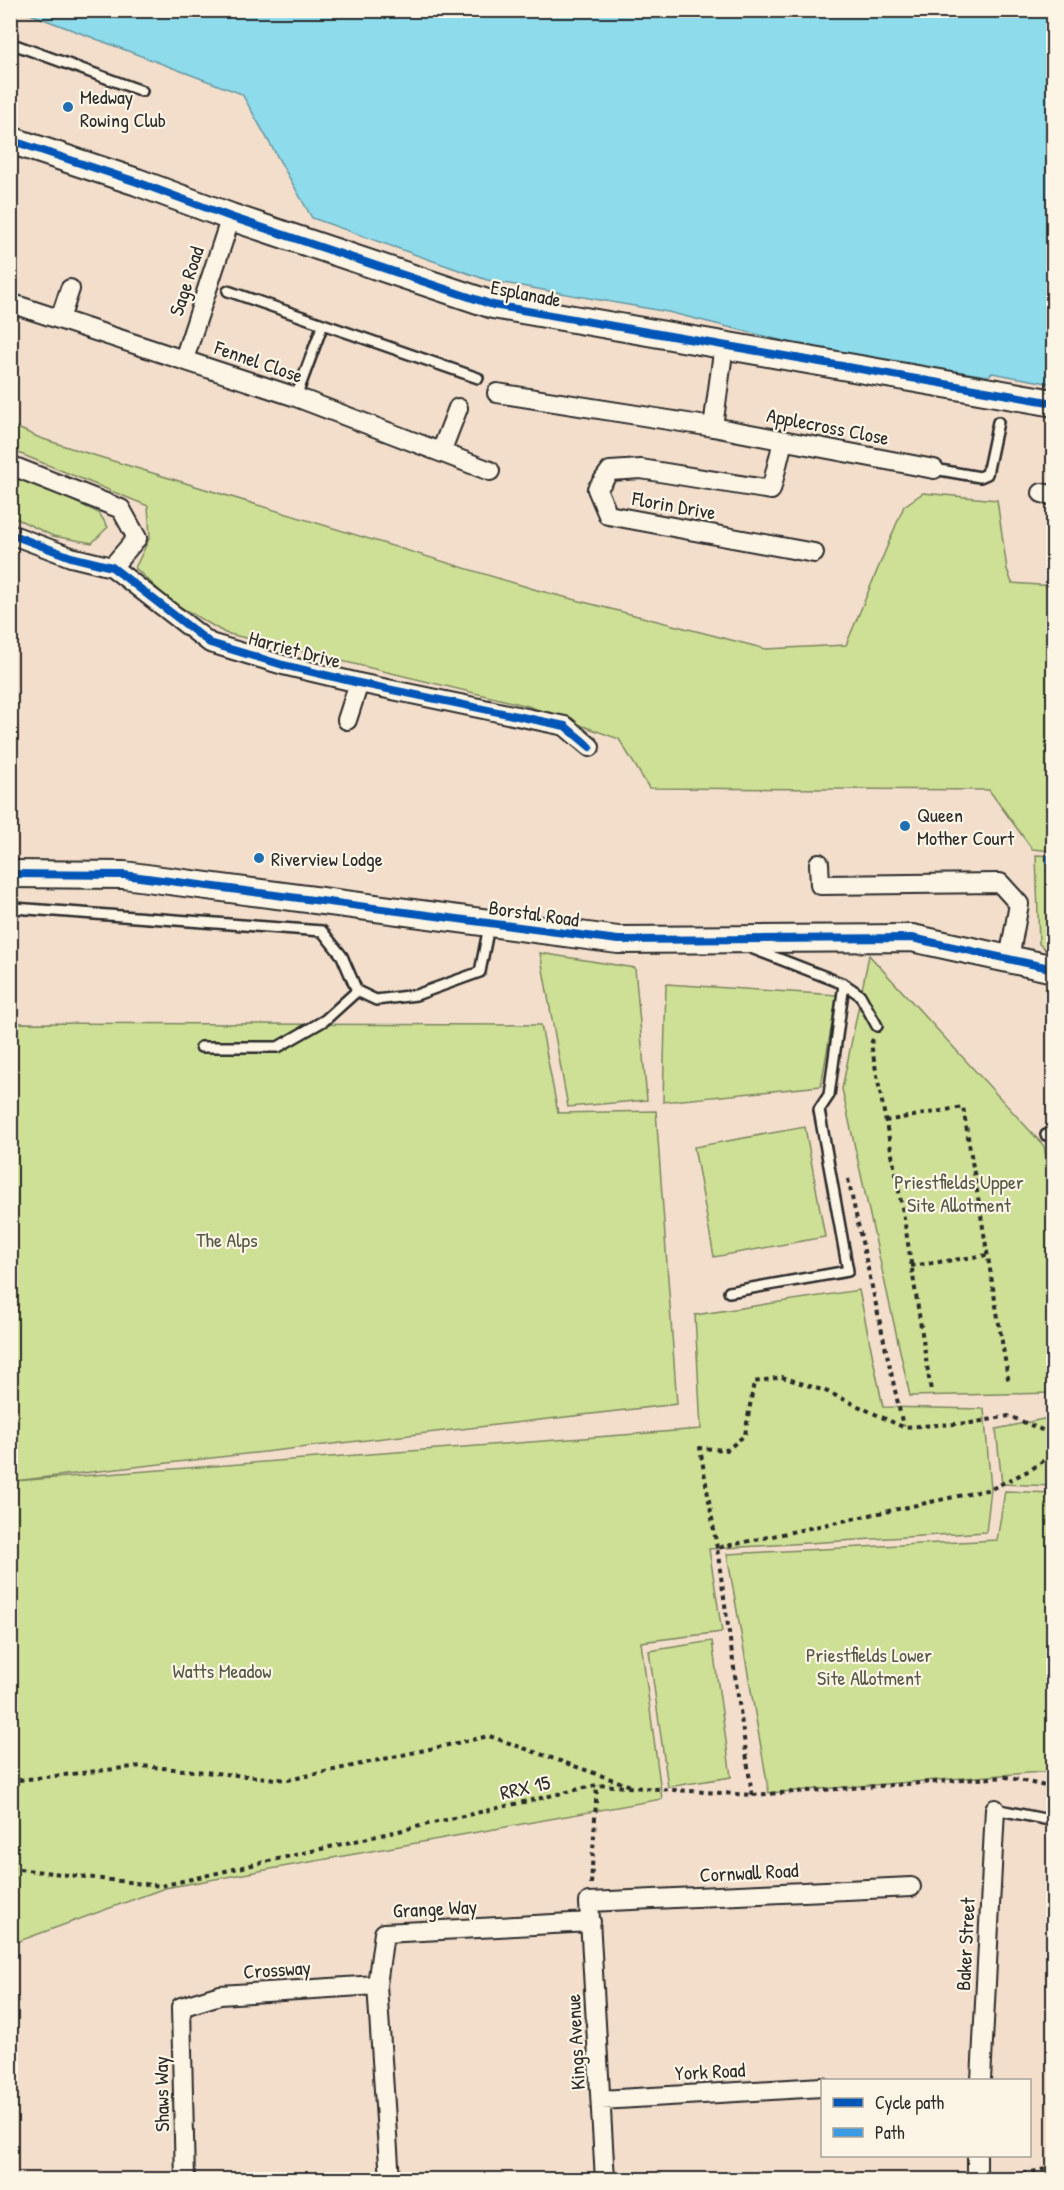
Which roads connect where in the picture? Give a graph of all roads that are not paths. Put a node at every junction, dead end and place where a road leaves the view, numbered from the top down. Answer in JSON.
{"nodes":[{"id":1,"x":10,"y":43,"type":"edge"},
{"id":2,"x":142,"y":91,"type":"dead end"},
{"id":3,"x":10,"y":140,"type":"edge"},
{"id":4,"x":231,"y":217,"type":"junction"},
{"id":5,"x":70,"y":289,"type":"dead end"},
{"id":6,"x":228,"y":291,"type":"dead end"},
{"id":7,"x":10,"y":303,"type":"edge"},
{"id":8,"x":60,"y":319,"type":"junction"},
{"id":9,"x":323,"y":324,"type":"junction"},
{"id":10,"x":724,"y":345,"type":"junction"},
{"id":11,"x":184,"y":359,"type":"junction"},
{"id":12,"x":478,"y":378,"type":"dead end"},
{"id":13,"x":497,"y":393,"type":"dead end"},
{"id":14,"x":296,"y":397,"type":"junction"},
{"id":15,"x":1053,"y":403,"type":"edge"},
{"id":16,"x":458,"y":408,"type":"dead end"},
{"id":17,"x":998,"y":422,"type":"dead end"},
{"id":18,"x":713,"y":427,"type":"junction"},
{"id":19,"x":783,"y":441,"type":"junction"},
{"id":20,"x":441,"y":452,"type":"junction"},
{"id":21,"x":10,"y":465,"type":"edge"},
{"id":22,"x":934,"y":469,"type":"joint"},
{"id":23,"x":490,"y":471,"type":"dead end"},
{"id":24,"x":10,"y":534,"type":"edge"},
{"id":25,"x":814,"y":553,"type":"dead end"},
{"id":26,"x":112,"y":567,"type":"junction"},
{"id":27,"x":359,"y":683,"type":"junction"},
{"id":28,"x":347,"y":720,"type":"dead end"},
{"id":29,"x":590,"y":747,"type":"dead end"},
{"id":30,"x":819,"y":863,"type":"dead end"},
{"id":31,"x":10,"y":873,"type":"edge"},
{"id":32,"x":14,"y":908,"type":"dead end"},
{"id":33,"x":490,"y":923,"type":"junction"},
{"id":34,"x":729,"y":940,"type":"junction"},
{"id":35,"x":1009,"y":959,"type":"junction"},
{"id":36,"x":1053,"y":969,"type":"edge"},
{"id":37,"x":844,"y":984,"type":"junction"},
{"id":38,"x":357,"y":991,"type":"junction"},
{"id":39,"x":877,"y":1026,"type":"road end"},
{"id":40,"x":201,"y":1047,"type":"dead end"},
{"id":41,"x":729,"y":1292,"type":"dead end"},
{"id":42,"x":995,"y":1809,"type":"joint"},
{"id":43,"x":1053,"y":1821,"type":"edge"},
{"id":44,"x":911,"y":1887,"type":"dead end"},
{"id":45,"x":590,"y":1902,"type":"joint"},
{"id":46,"x":591,"y":1922,"type":"junction"},
{"id":47,"x":377,"y":1985,"type":"junction"},
{"id":48,"x":181,"y":2007,"type":"joint"},
{"id":49,"x":981,"y":2079,"type":"edge"},
{"id":50,"x":821,"y":2087,"type":"edge"},
{"id":51,"x":601,"y":2100,"type":"junction"},
{"id":52,"x":977,"y":2157,"type":"edge"},
{"id":53,"x":185,"y":2180,"type":"edge"},
{"id":54,"x":390,"y":2180,"type":"edge"},
{"id":55,"x":605,"y":2180,"type":"edge"},
{"id":56,"x":977,"y":2180,"type":"edge"}],
"edges":[{"from":1,"to":2,"type":"lane"},
{"from":3,"to":4,"type":"street","name":"Esplanade"},
{"from":4,"to":10,"type":"street","name":"Esplanade"},
{"from":4,"to":11,"type":"street","name":"Sage Road"},
{"from":5,"to":8,"type":"street"},
{"from":6,"to":9,"type":"lane"},
{"from":7,"to":8,"type":"street","name":"Fennel Close"},
{"from":8,"to":11,"type":"street","name":"Fennel Close"},
{"from":9,"to":12,"type":"lane"},
{"from":9,"to":14,"type":"lane"},
{"from":10,"to":15,"type":"street","name":"Esplanade"},
{"from":10,"to":18,"type":"street"},
{"from":11,"to":14,"type":"street","name":"Fennel Close"},
{"from":13,"to":18,"type":"street","name":"Applecross Close"},
{"from":14,"to":20,"type":"street","name":"Fennel Close"},
{"from":16,"to":20,"type":"street"},
{"from":17,"to":22,"type":"lane"},
{"from":18,"to":19,"type":"street","name":"Applecross Close"},
{"from":19,"to":22,"type":"street","name":"Applecross Close"},
{"from":19,"to":25,"type":"street","name":"Florin Drive"},
{"from":20,"to":23,"type":"street","name":"Fennel Close"},
{"from":21,"to":26,"type":"street"},
{"from":24,"to":26,"type":"street","name":"Harriet Drive"},
{"from":26,"to":27,"type":"street","name":"Harriet Drive"},
{"from":27,"to":28,"type":"street","name":"Harriet Drive"},
{"from":27,"to":29,"type":"street","name":"Harriet Drive"},
{"from":30,"to":35,"type":"street"},
{"from":31,"to":33,"type":"street","name":"Borstal Road"},
{"from":32,"to":38,"type":"lane"},
{"from":33,"to":34,"type":"street","name":"Borstal Road"},
{"from":33,"to":38,"type":"lane"},
{"from":34,"to":35,"type":"street","name":"Borstal Road"},
{"from":34,"to":37,"type":"lane"},
{"from":35,"to":36,"type":"street","name":"Borstal Road"},
{"from":37,"to":39,"type":"lane"},
{"from":37,"to":41,"type":"lane"},
{"from":38,"to":40,"type":"lane"},
{"from":42,"to":43,"type":"lane"},
{"from":42,"to":49,"type":"street","name":"Baker Street"},
{"from":44,"to":45,"type":"street","name":"Cornwall Road"},
{"from":45,"to":46,"type":"street","name":"Kings Avenue"},
{"from":46,"to":47,"type":"street","name":"Grange Way"},
{"from":46,"to":51,"type":"street","name":"Kings Avenue"},
{"from":47,"to":48,"type":"street","name":"Crossway"},
{"from":47,"to":54,"type":"street","name":"Grange Way"},
{"from":48,"to":53,"type":"street","name":"Shaws Way"},
{"from":50,"to":51,"type":"street","name":"York Road"},
{"from":51,"to":55,"type":"street","name":"Kings Avenue"},
{"from":52,"to":56,"type":"street"}]}
